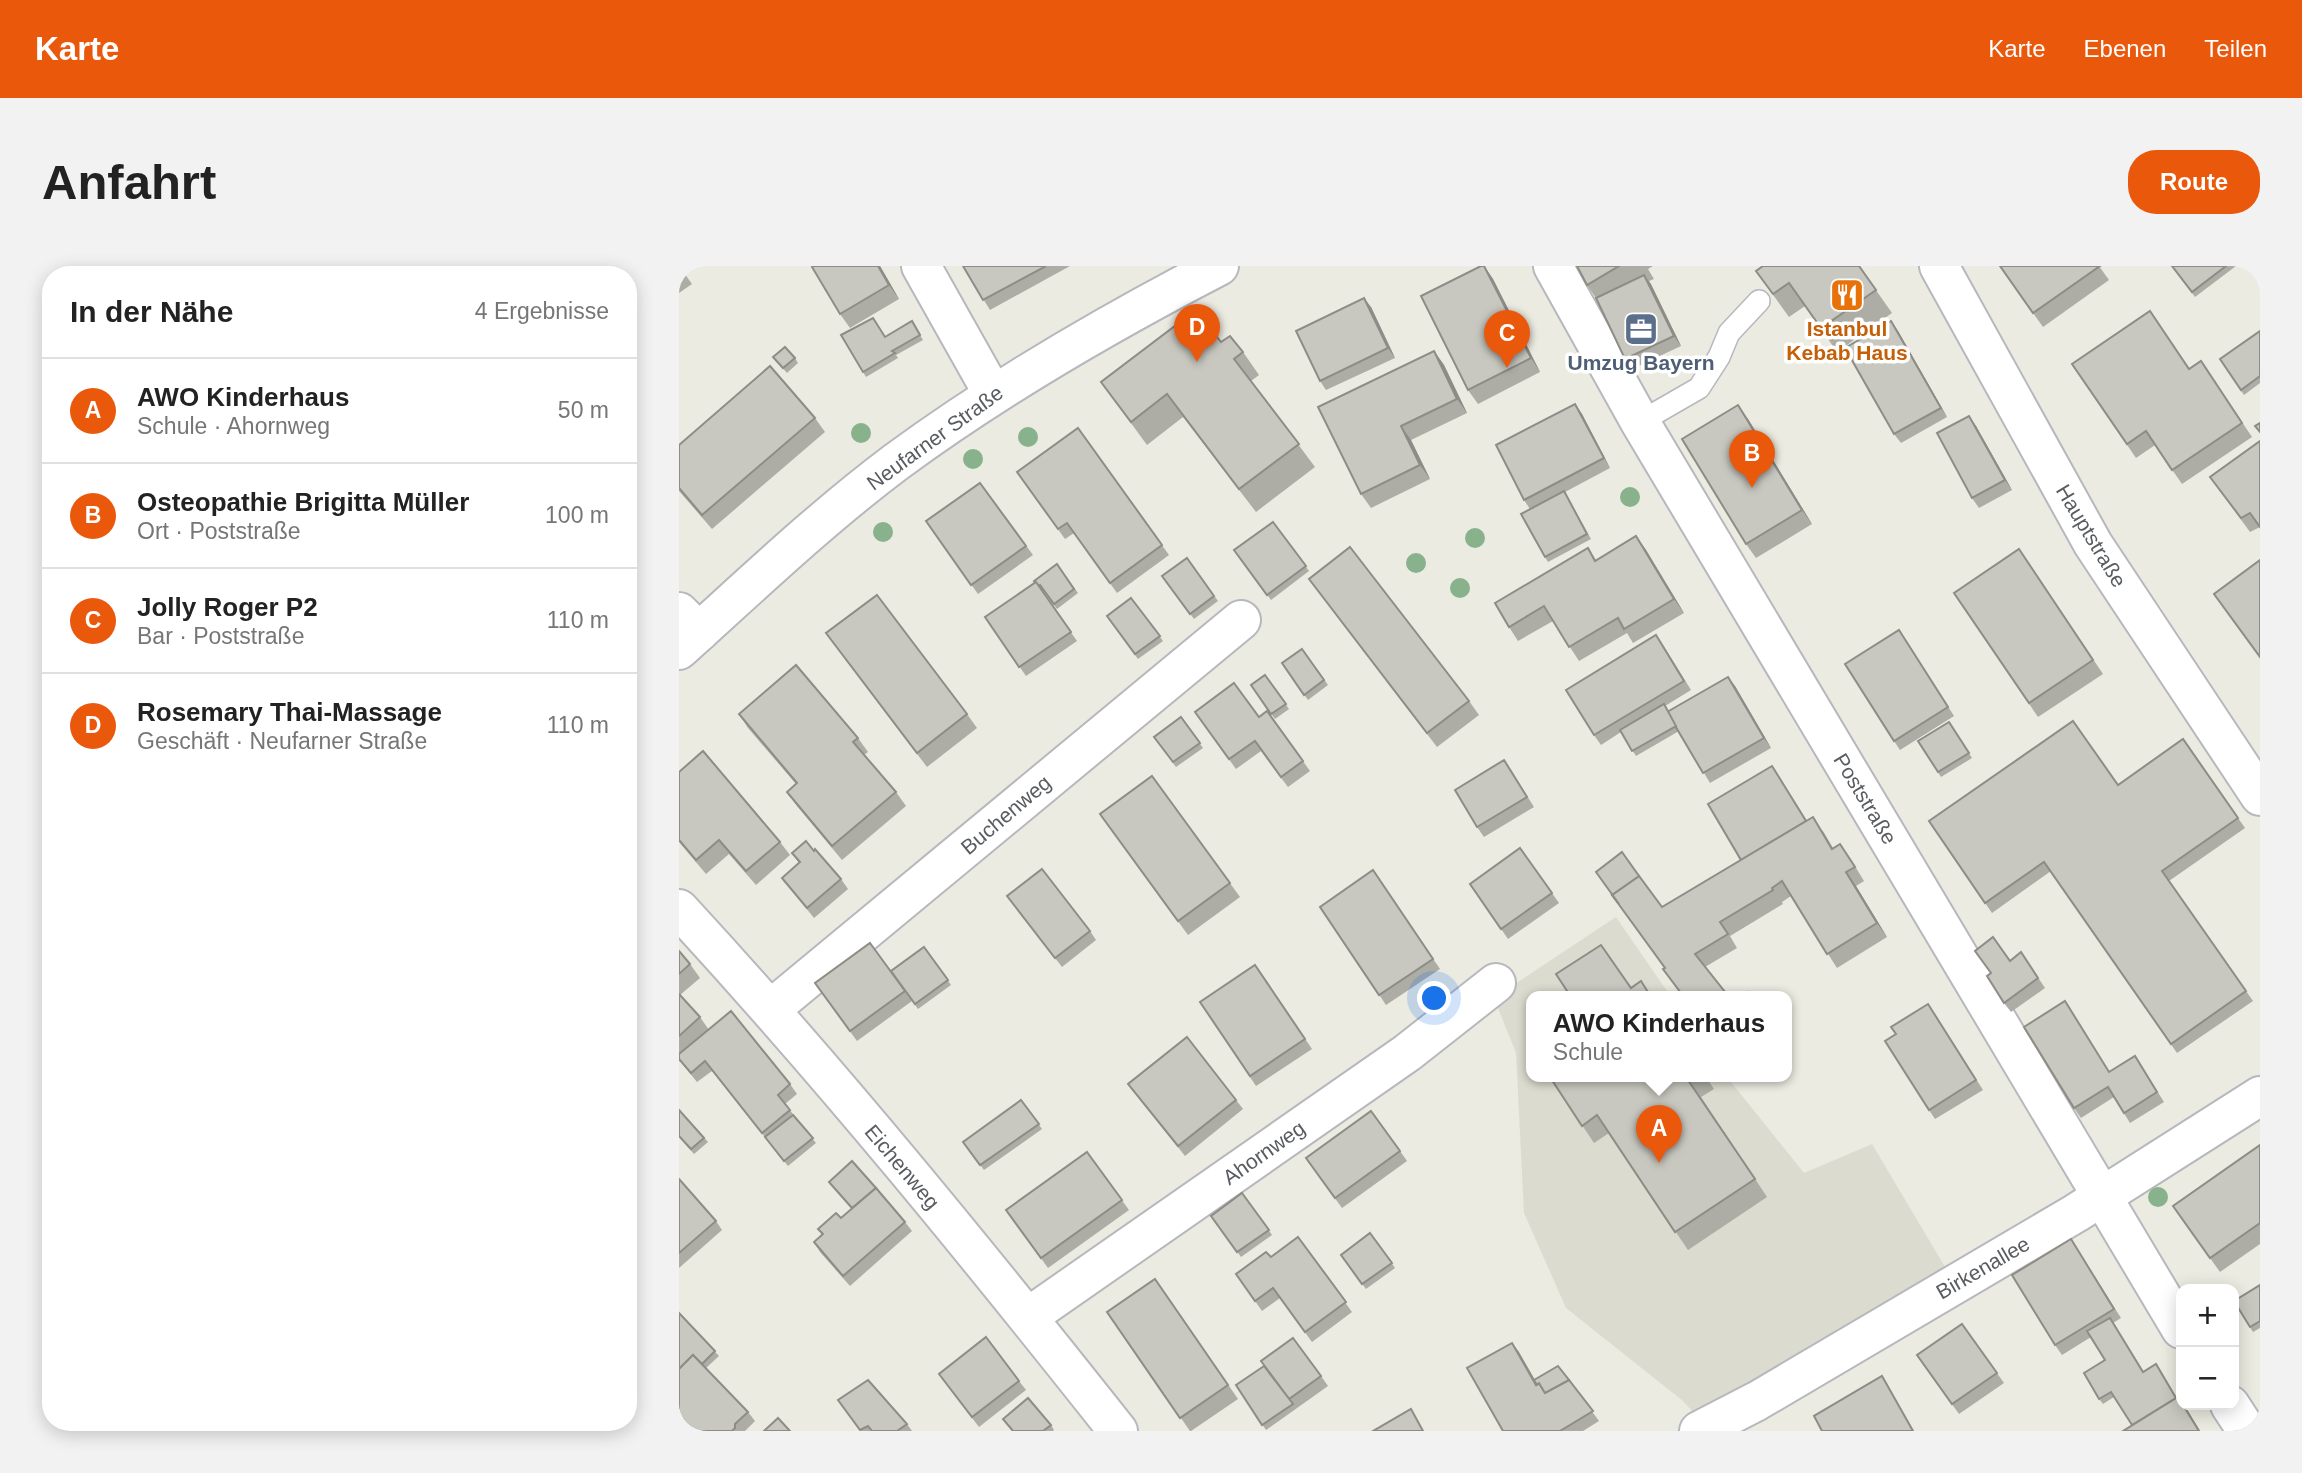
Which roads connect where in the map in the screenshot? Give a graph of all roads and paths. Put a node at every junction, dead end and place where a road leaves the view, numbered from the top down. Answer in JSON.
{"nodes":[{"id":1,"x":921,"y":266,"type":"edge"},
{"id":2,"x":1219,"y":266,"type":"edge"},
{"id":3,"x":1553,"y":266,"type":"edge"},
{"id":4,"x":1939,"y":266,"type":"edge"},
{"id":5,"x":1759,"y":301,"type":"edge"},
{"id":6,"x":993,"y":394,"type":"junction"},
{"id":7,"x":1640,"y":422,"type":"junction"},
{"id":8,"x":1241,"y":620,"type":"dead end"},
{"id":9,"x":686,"y":631,"type":"edge"},
{"id":10,"x":2260,"y":796,"type":"edge"},
{"id":11,"x":679,"y":909,"type":"edge"},
{"id":12,"x":1496,"y":983,"type":"dead end"},
{"id":13,"x":771,"y":1009,"type":"junction"},
{"id":14,"x":2260,"y":1096,"type":"edge"},
{"id":15,"x":2101,"y":1197,"type":"junction"},
{"id":16,"x":1028,"y":1317,"type":"junction"},
{"id":17,"x":2176,"y":1321,"type":"edge"},
{"id":18,"x":2233,"y":1410,"type":"edge"},
{"id":19,"x":1763,"y":1416,"type":"edge"},
{"id":20,"x":1118,"y":1431,"type":"edge"},
{"id":21,"x":1699,"y":1431,"type":"edge"},
{"id":22,"x":2247,"y":1431,"type":"edge"}],
"edges":[{"from":1,"to":6,"type":"street"},
{"from":2,"to":6,"type":"street","name":"Neufarner Straße"},
{"from":3,"to":7,"type":"street","name":"Poststraße"},
{"from":4,"to":10,"type":"street","name":"Hauptstraße"},
{"from":5,"to":7,"type":"lane"},
{"from":6,"to":9,"type":"street","name":"Neufarner Straße"},
{"from":7,"to":15,"type":"street","name":"Poststraße"},
{"from":8,"to":13,"type":"street","name":"Buchenweg"},
{"from":11,"to":13,"type":"street","name":"Eichenweg"},
{"from":12,"to":16,"type":"street","name":"Ahornweg"},
{"from":13,"to":16,"type":"street","name":"Eichenweg"},
{"from":14,"to":15,"type":"street","name":"Birkenallee"},
{"from":15,"to":17,"type":"street","name":"Poststraße"},
{"from":15,"to":19,"type":"street","name":"Birkenallee"},
{"from":16,"to":20,"type":"street","name":"Eichenweg"},
{"from":18,"to":22,"type":"street"},
{"from":19,"to":21,"type":"street","name":"Birkenallee"}]}
